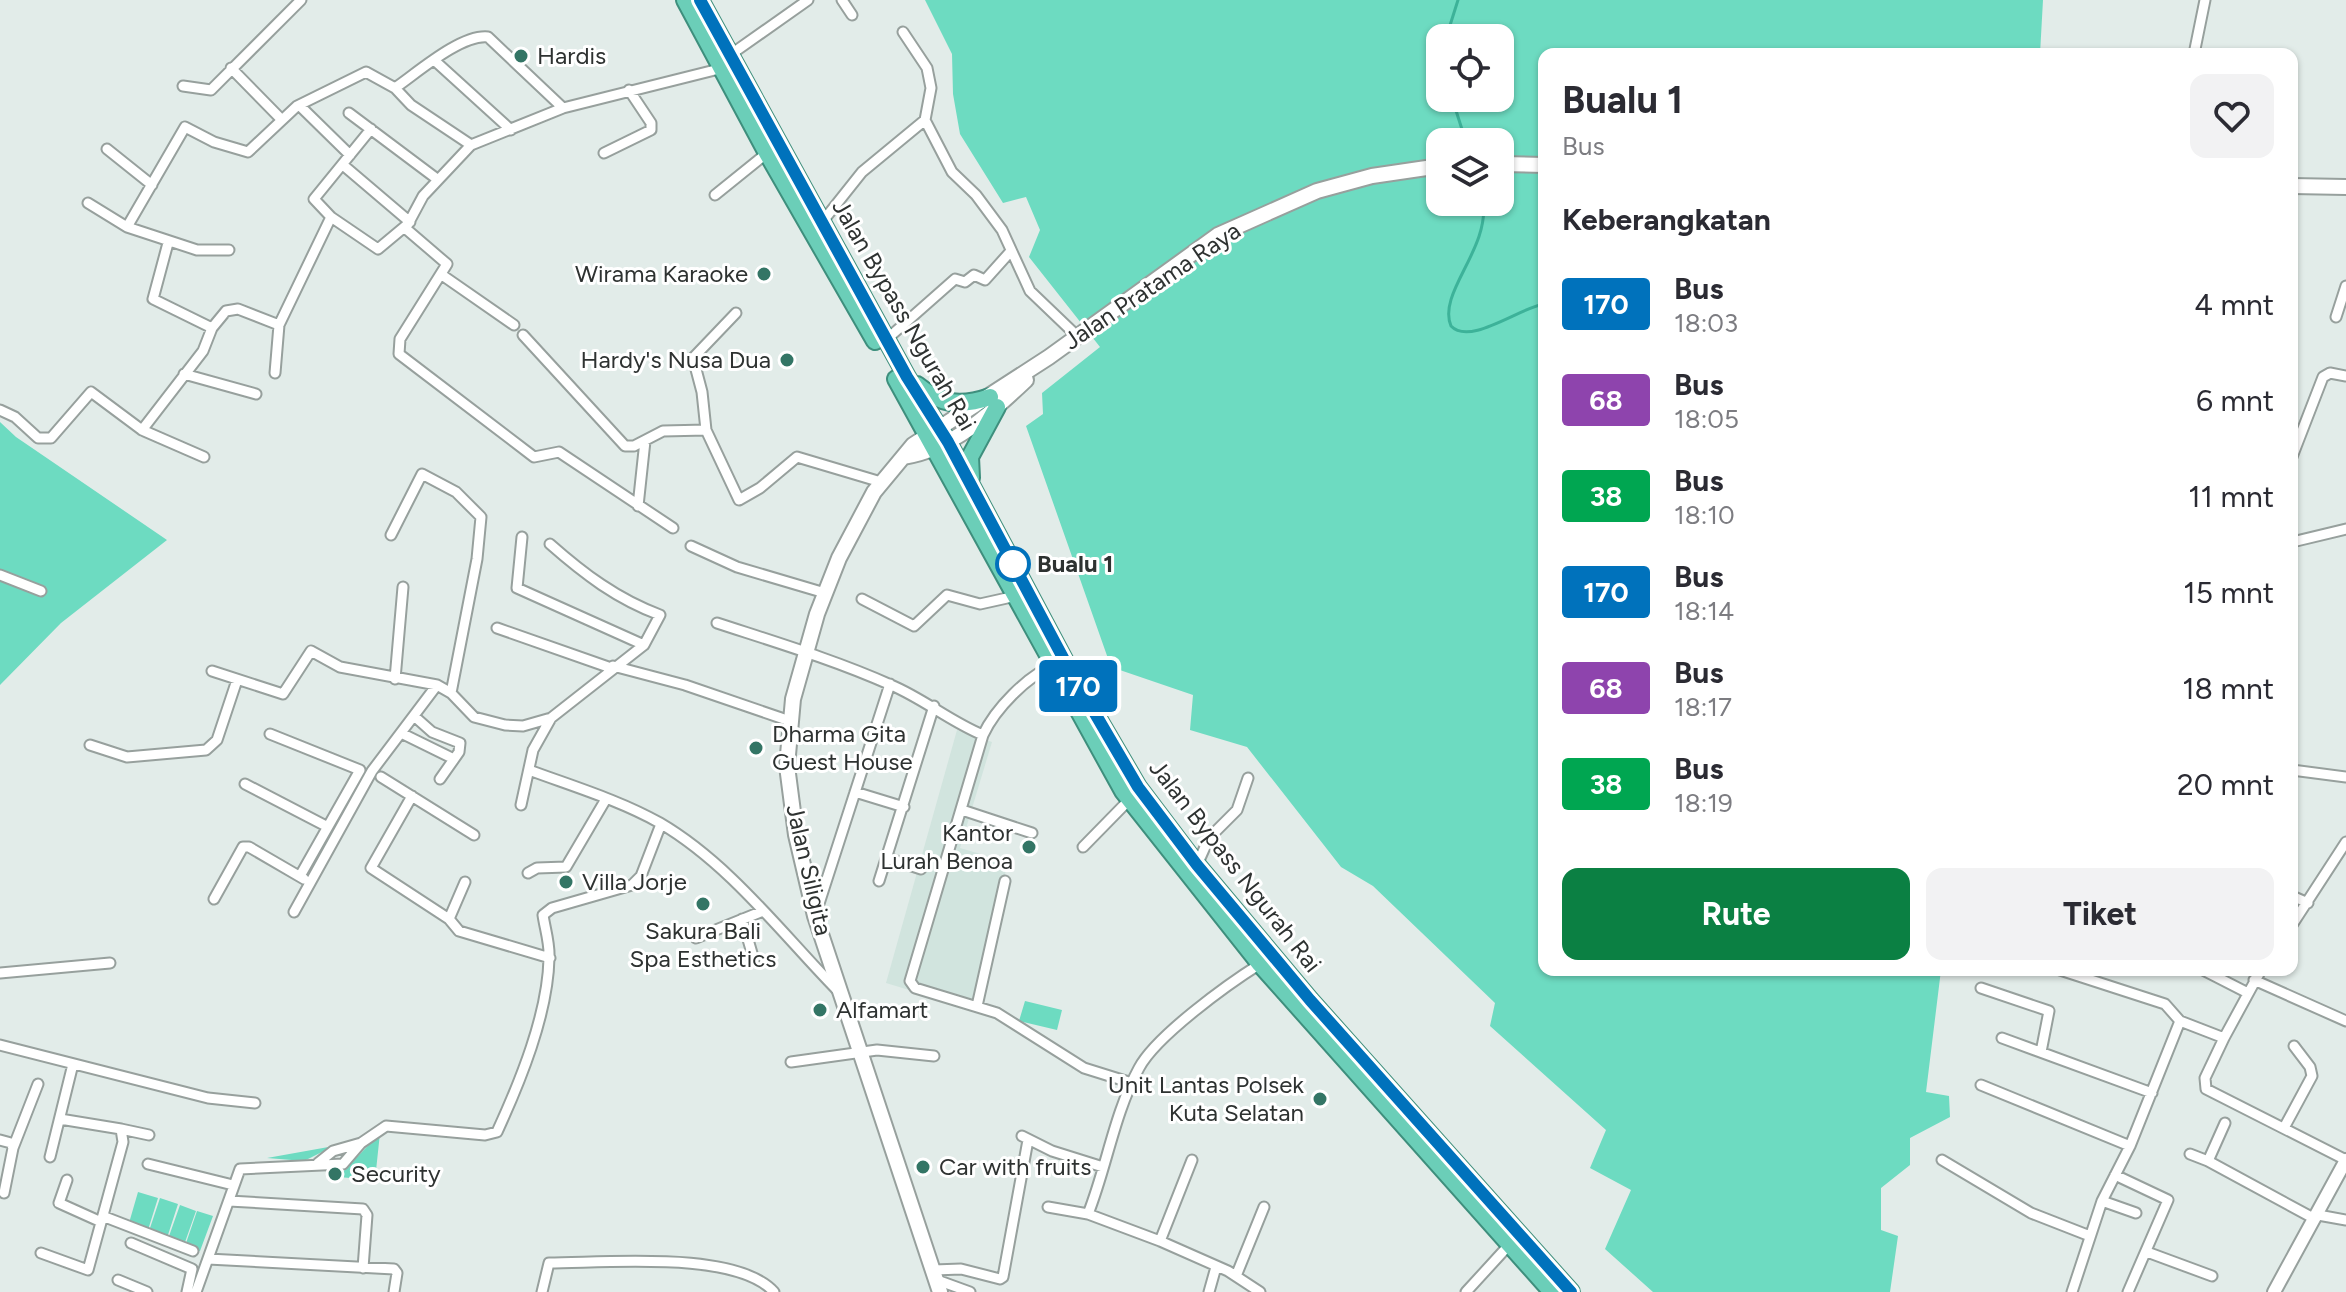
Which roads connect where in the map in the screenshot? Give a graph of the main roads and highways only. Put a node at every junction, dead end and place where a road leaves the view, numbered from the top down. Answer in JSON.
{"nodes":[{"id":1,"x":685,"y":0,"type":"edge"},
{"id":2,"x":700,"y":0,"type":"edge"},
{"id":3,"x":721,"y":64,"type":"junction"},
{"id":4,"x":1514,"y":164,"type":"edge"},
{"id":5,"x":1538,"y":165,"type":"edge"},
{"id":6,"x":1426,"y":168,"type":"edge"},
{"id":7,"x":2298,"y":186,"type":"edge"},
{"id":8,"x":2346,"y":187,"type":"edge"},
{"id":9,"x":907,"y":377,"type":"junction"},
{"id":10,"x":993,"y":402,"type":"junction"},
{"id":11,"x":938,"y":439,"type":"junction"},
{"id":12,"x":972,"y":486,"type":"junction"},
{"id":13,"x":937,"y":1282,"type":"edge"},
{"id":14,"x":1552,"y":1292,"type":"edge"},
{"id":15,"x":1571,"y":1292,"type":"edge"}],
"edges":[{"from":1,"to":3,"type":"highway","name":"Jalan Bypass Ngurah Rai"},
{"from":2,"to":3,"type":"highway","name":"Jalan Bypass Ngurah Rai"},
{"from":3,"to":9,"type":"highway","name":"Jalan Bypass Ngurah Rai"},
{"from":3,"to":11,"type":"highway","name":"Jalan Bypass Ngurah Rai"},
{"from":4,"to":5,"type":"main road"},
{"from":6,"to":10,"type":"main road","name":"Jalan Pratama Raya"},
{"from":7,"to":8,"type":"main road"},
{"from":9,"to":10,"type":"highway"},
{"from":9,"to":11,"type":"highway","name":"Jalan Bypass Ngurah Rai"},
{"from":10,"to":11,"type":"main road","name":"Jalan Pratama Raya"},
{"from":10,"to":12,"type":"highway"},
{"from":11,"to":12,"type":"highway","name":"Jalan Bypass Ngurah Rai"},
{"from":11,"to":13,"type":"main road","name":"Jalan Siligita"},
{"from":11,"to":14,"type":"highway","name":"Jalan Bypass Ngurah Rai"},
{"from":12,"to":15,"type":"highway","name":"Jalan Bypass Ngurah Rai"}]}
